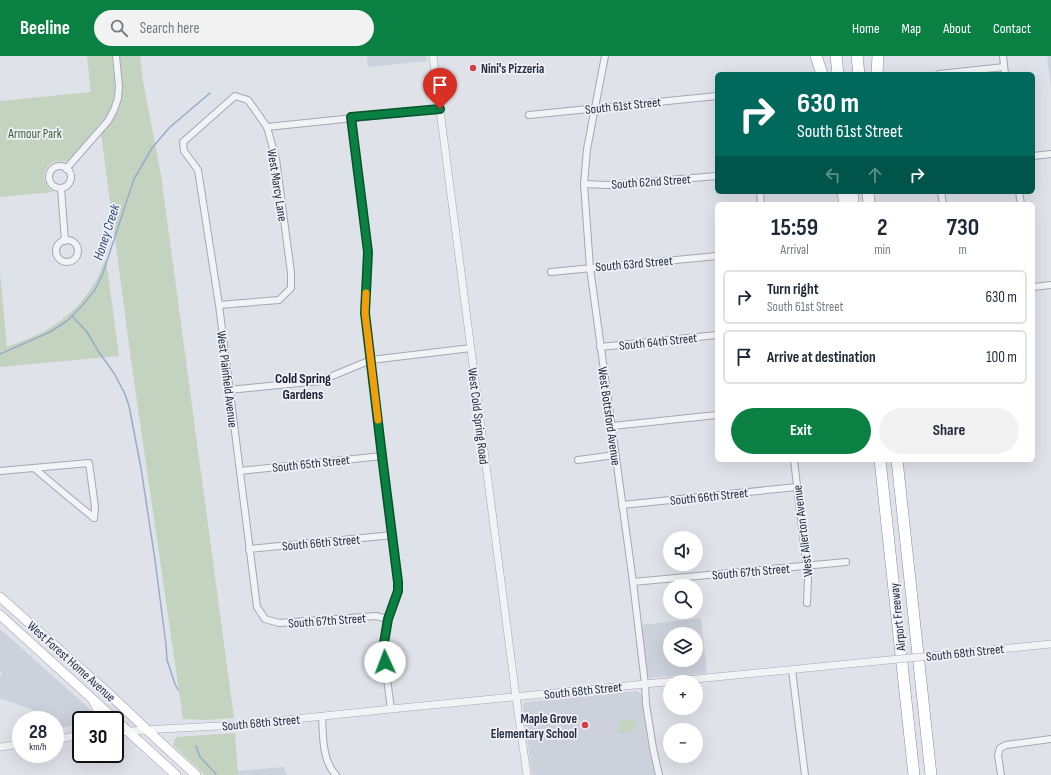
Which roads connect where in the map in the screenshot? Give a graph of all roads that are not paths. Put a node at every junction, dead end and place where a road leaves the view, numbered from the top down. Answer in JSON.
{"nodes":[{"id":1,"x":116,"y":56,"type":"edge"},
{"id":2,"x":433,"y":56,"type":"edge"},
{"id":3,"x":606,"y":56,"type":"edge"},
{"id":4,"x":816,"y":56,"type":"edge"},
{"id":5,"x":836,"y":56,"type":"edge"},
{"id":6,"x":857,"y":56,"type":"edge"},
{"id":7,"x":878,"y":56,"type":"edge"},
{"id":8,"x":1003,"y":56,"type":"edge"},
{"id":9,"x":1004,"y":71,"type":"edge"},
{"id":10,"x":821,"y":72,"type":"edge"},
{"id":11,"x":838,"y":72,"type":"edge"},
{"id":12,"x":859,"y":72,"type":"edge"},
{"id":13,"x":877,"y":72,"type":"edge"},
{"id":14,"x":982,"y":72,"type":"edge"},
{"id":15,"x":715,"y":96,"type":"edge"},
{"id":16,"x":595,"y":108,"type":"junction"},
{"id":17,"x":440,"y":109,"type":"junction"},
{"id":18,"x":529,"y":115,"type":"dead end"},
{"id":19,"x":351,"y":117,"type":"junction"},
{"id":20,"x":267,"y":127,"type":"junction"},
{"id":21,"x":183,"y":142,"type":"joint"},
{"id":22,"x":1051,"y":154,"type":"edge"},
{"id":23,"x":1035,"y":156,"type":"edge"},
{"id":24,"x":66,"y":169,"type":"junction"},
{"id":25,"x":715,"y":176,"type":"edge"},
{"id":26,"x":584,"y":184,"type":"junction"},
{"id":27,"x":61,"y":188,"type":"junction"},
{"id":28,"x":65,"y":241,"type":"dead end"},
{"id":29,"x":715,"y":256,"type":"edge"},
{"id":30,"x":590,"y":268,"type":"junction"},
{"id":31,"x":551,"y":272,"type":"dead end"},
{"id":32,"x":1051,"y":285,"type":"edge"},
{"id":33,"x":1035,"y":287,"type":"edge"},
{"id":34,"x":218,"y":305,"type":"junction"},
{"id":35,"x":715,"y":335,"type":"edge"},
{"id":36,"x":600,"y":347,"type":"junction"},
{"id":37,"x":471,"y":348,"type":"junction"},
{"id":38,"x":371,"y":360,"type":"junction"},
{"id":39,"x":229,"y":390,"type":"junction"},
{"id":40,"x":715,"y":415,"type":"edge"},
{"id":41,"x":612,"y":426,"type":"junction"},
{"id":42,"x":615,"y":455,"type":"junction"},
{"id":43,"x":382,"y":456,"type":"junction"},
{"id":44,"x":578,"y":460,"type":"dead end"},
{"id":45,"x":794,"y":462,"type":"edge"},
{"id":46,"x":880,"y":462,"type":"edge"},
{"id":47,"x":897,"y":462,"type":"edge"},
{"id":48,"x":34,"y":468,"type":"junction"},
{"id":49,"x":0,"y":471,"type":"edge"},
{"id":50,"x":240,"y":471,"type":"junction"},
{"id":51,"x":797,"y":487,"type":"junction"},
{"id":52,"x":622,"y":505,"type":"junction"},
{"id":53,"x":393,"y":535,"type":"junction"},
{"id":54,"x":249,"y":548,"type":"junction"},
{"id":55,"x":846,"y":562,"type":"dead end"},
{"id":56,"x":807,"y":566,"type":"junction"},
{"id":57,"x":632,"y":582,"type":"junction"},
{"id":58,"x":0,"y":597,"type":"edge"},
{"id":59,"x":807,"y":603,"type":"dead end"},
{"id":60,"x":0,"y":615,"type":"edge"},
{"id":61,"x":265,"y":619,"type":"joint"},
{"id":62,"x":388,"y":619,"type":"junction"},
{"id":63,"x":1051,"y":644,"type":"edge"},
{"id":64,"x":792,"y":670,"type":"junction"},
{"id":65,"x":645,"y":684,"type":"junction"},
{"id":66,"x":89,"y":696,"type":"junction"},
{"id":67,"x":516,"y":696,"type":"junction"},
{"id":68,"x":391,"y":709,"type":"junction"},
{"id":69,"x":98,"y":711,"type":"edge"},
{"id":70,"x":322,"y":716,"type":"junction"},
{"id":71,"x":147,"y":729,"type":"junction"},
{"id":72,"x":124,"y":731,"type":"edge"},
{"id":73,"x":128,"y":731,"type":"junction"},
{"id":74,"x":1051,"y":739,"type":"edge"},
{"id":75,"x":12,"y":745,"type":"edge"},
{"id":76,"x":0,"y":747,"type":"edge"},
{"id":77,"x":176,"y":775,"type":"edge"},
{"id":78,"x":196,"y":775,"type":"edge"},
{"id":79,"x":336,"y":775,"type":"edge"},
{"id":80,"x":527,"y":775,"type":"edge"},
{"id":81,"x":659,"y":775,"type":"edge"},
{"id":82,"x":805,"y":775,"type":"edge"},
{"id":83,"x":914,"y":775,"type":"edge"},
{"id":84,"x":931,"y":775,"type":"edge"},
{"id":85,"x":1001,"y":775,"type":"edge"}],
"edges":[{"from":1,"to":24,"type":"street"},
{"from":2,"to":17,"type":"street","name":"West Cold Spring Road"},
{"from":3,"to":16,"type":"street","name":"West Bottsford Avenue"},
{"from":4,"to":10,"type":"highway"},
{"from":5,"to":11,"type":"highway"},
{"from":6,"to":12,"type":"highway"},
{"from":7,"to":13,"type":"highway"},
{"from":8,"to":9,"type":"street"},
{"from":9,"to":14,"type":"street"},
{"from":15,"to":16,"type":"street","name":"South 61st Street"},
{"from":16,"to":18,"type":"street","name":"South 61st Street"},
{"from":16,"to":26,"type":"street","name":"West Bottsford Avenue"},
{"from":17,"to":19,"type":"street"},
{"from":17,"to":37,"type":"street","name":"West Cold Spring Road"},
{"from":19,"to":20,"type":"street"},
{"from":19,"to":38,"type":"street"},
{"from":20,"to":21,"type":"street","name":"West Marcy Lane"},
{"from":20,"to":34,"type":"street","name":"West Marcy Lane"},
{"from":21,"to":34,"type":"street","name":"West Plainfield Avenue"},
{"from":22,"to":23,"type":"street"},
{"from":24,"to":27,"type":"street"},
{"from":24,"to":27,"type":"street"},
{"from":25,"to":26,"type":"street","name":"South 62nd Street"},
{"from":26,"to":30,"type":"street","name":"West Bottsford Avenue"},
{"from":27,"to":28,"type":"street"},
{"from":29,"to":30,"type":"street","name":"South 63rd Street"},
{"from":30,"to":31,"type":"street","name":"South 63rd Street"},
{"from":30,"to":36,"type":"street","name":"West Bottsford Avenue"},
{"from":32,"to":33,"type":"street"},
{"from":34,"to":39,"type":"street","name":"West Plainfield Avenue"},
{"from":35,"to":36,"type":"street","name":"South 64th Street"},
{"from":36,"to":41,"type":"street","name":"West Bottsford Avenue"},
{"from":37,"to":38,"type":"street"},
{"from":37,"to":67,"type":"street","name":"West Cold Spring Road"},
{"from":38,"to":39,"type":"street"},
{"from":38,"to":43,"type":"street"},
{"from":39,"to":50,"type":"street","name":"West Plainfield Avenue"},
{"from":40,"to":41,"type":"street"},
{"from":41,"to":42,"type":"street","name":"West Bottsford Avenue"},
{"from":42,"to":44,"type":"street"},
{"from":42,"to":52,"type":"street","name":"West Bottsford Avenue"},
{"from":43,"to":50,"type":"street","name":"South 65th Street"},
{"from":43,"to":53,"type":"street"},
{"from":45,"to":51,"type":"street","name":"West Allerton Avenue"},
{"from":46,"to":83,"type":"highway","name":"Airport Freeway"},
{"from":47,"to":84,"type":"highway","name":"Airport Freeway"},
{"from":48,"to":48,"type":"street"},
{"from":48,"to":49,"type":"street"},
{"from":50,"to":54,"type":"street","name":"West Plainfield Avenue"},
{"from":51,"to":52,"type":"street","name":"South 66th Street"},
{"from":51,"to":56,"type":"street","name":"West Allerton Avenue"},
{"from":52,"to":57,"type":"street","name":"West Bottsford Avenue"},
{"from":53,"to":54,"type":"street","name":"South 66th Street"},
{"from":53,"to":62,"type":"street"},
{"from":54,"to":61,"type":"street","name":"West Plainfield Avenue"},
{"from":55,"to":56,"type":"street","name":"South 67th Street"},
{"from":56,"to":57,"type":"street","name":"South 67th Street"},
{"from":56,"to":59,"type":"street","name":"West Allerton Avenue"},
{"from":57,"to":65,"type":"street","name":"West Bottsford Avenue"},
{"from":58,"to":71,"type":"main road","name":"West Forest Home Avenue"},
{"from":60,"to":66,"type":"main road","name":"West Forest Home Avenue"},
{"from":61,"to":62,"type":"street","name":"South 67th Street"},
{"from":62,"to":68,"type":"street"},
{"from":63,"to":64,"type":"street","name":"South 68th Street","bridge":true},
{"from":64,"to":65,"type":"street","name":"South 68th Street"},
{"from":64,"to":82,"type":"street"},
{"from":65,"to":67,"type":"street","name":"South 68th Street"},
{"from":65,"to":81,"type":"street","name":"West Bottsford Avenue"},
{"from":66,"to":69,"type":"main road"},
{"from":66,"to":73,"type":"main road","name":"West Forest Home Avenue"},
{"from":67,"to":68,"type":"street","name":"South 68th Street"},
{"from":67,"to":80,"type":"street","name":"West Cold Spring Road"},
{"from":68,"to":70,"type":"street","name":"South 68th Street"},
{"from":70,"to":71,"type":"street","name":"South 68th Street"},
{"from":70,"to":79,"type":"street"},
{"from":71,"to":73,"type":"street","name":"South 68th Street"},
{"from":71,"to":78,"type":"main road","name":"West Forest Home Avenue"},
{"from":72,"to":73,"type":"street","name":"South 68th Street"},
{"from":73,"to":77,"type":"main road","name":"West Forest Home Avenue"},
{"from":74,"to":85,"type":"street"},
{"from":75,"to":76,"type":"street"}]}
